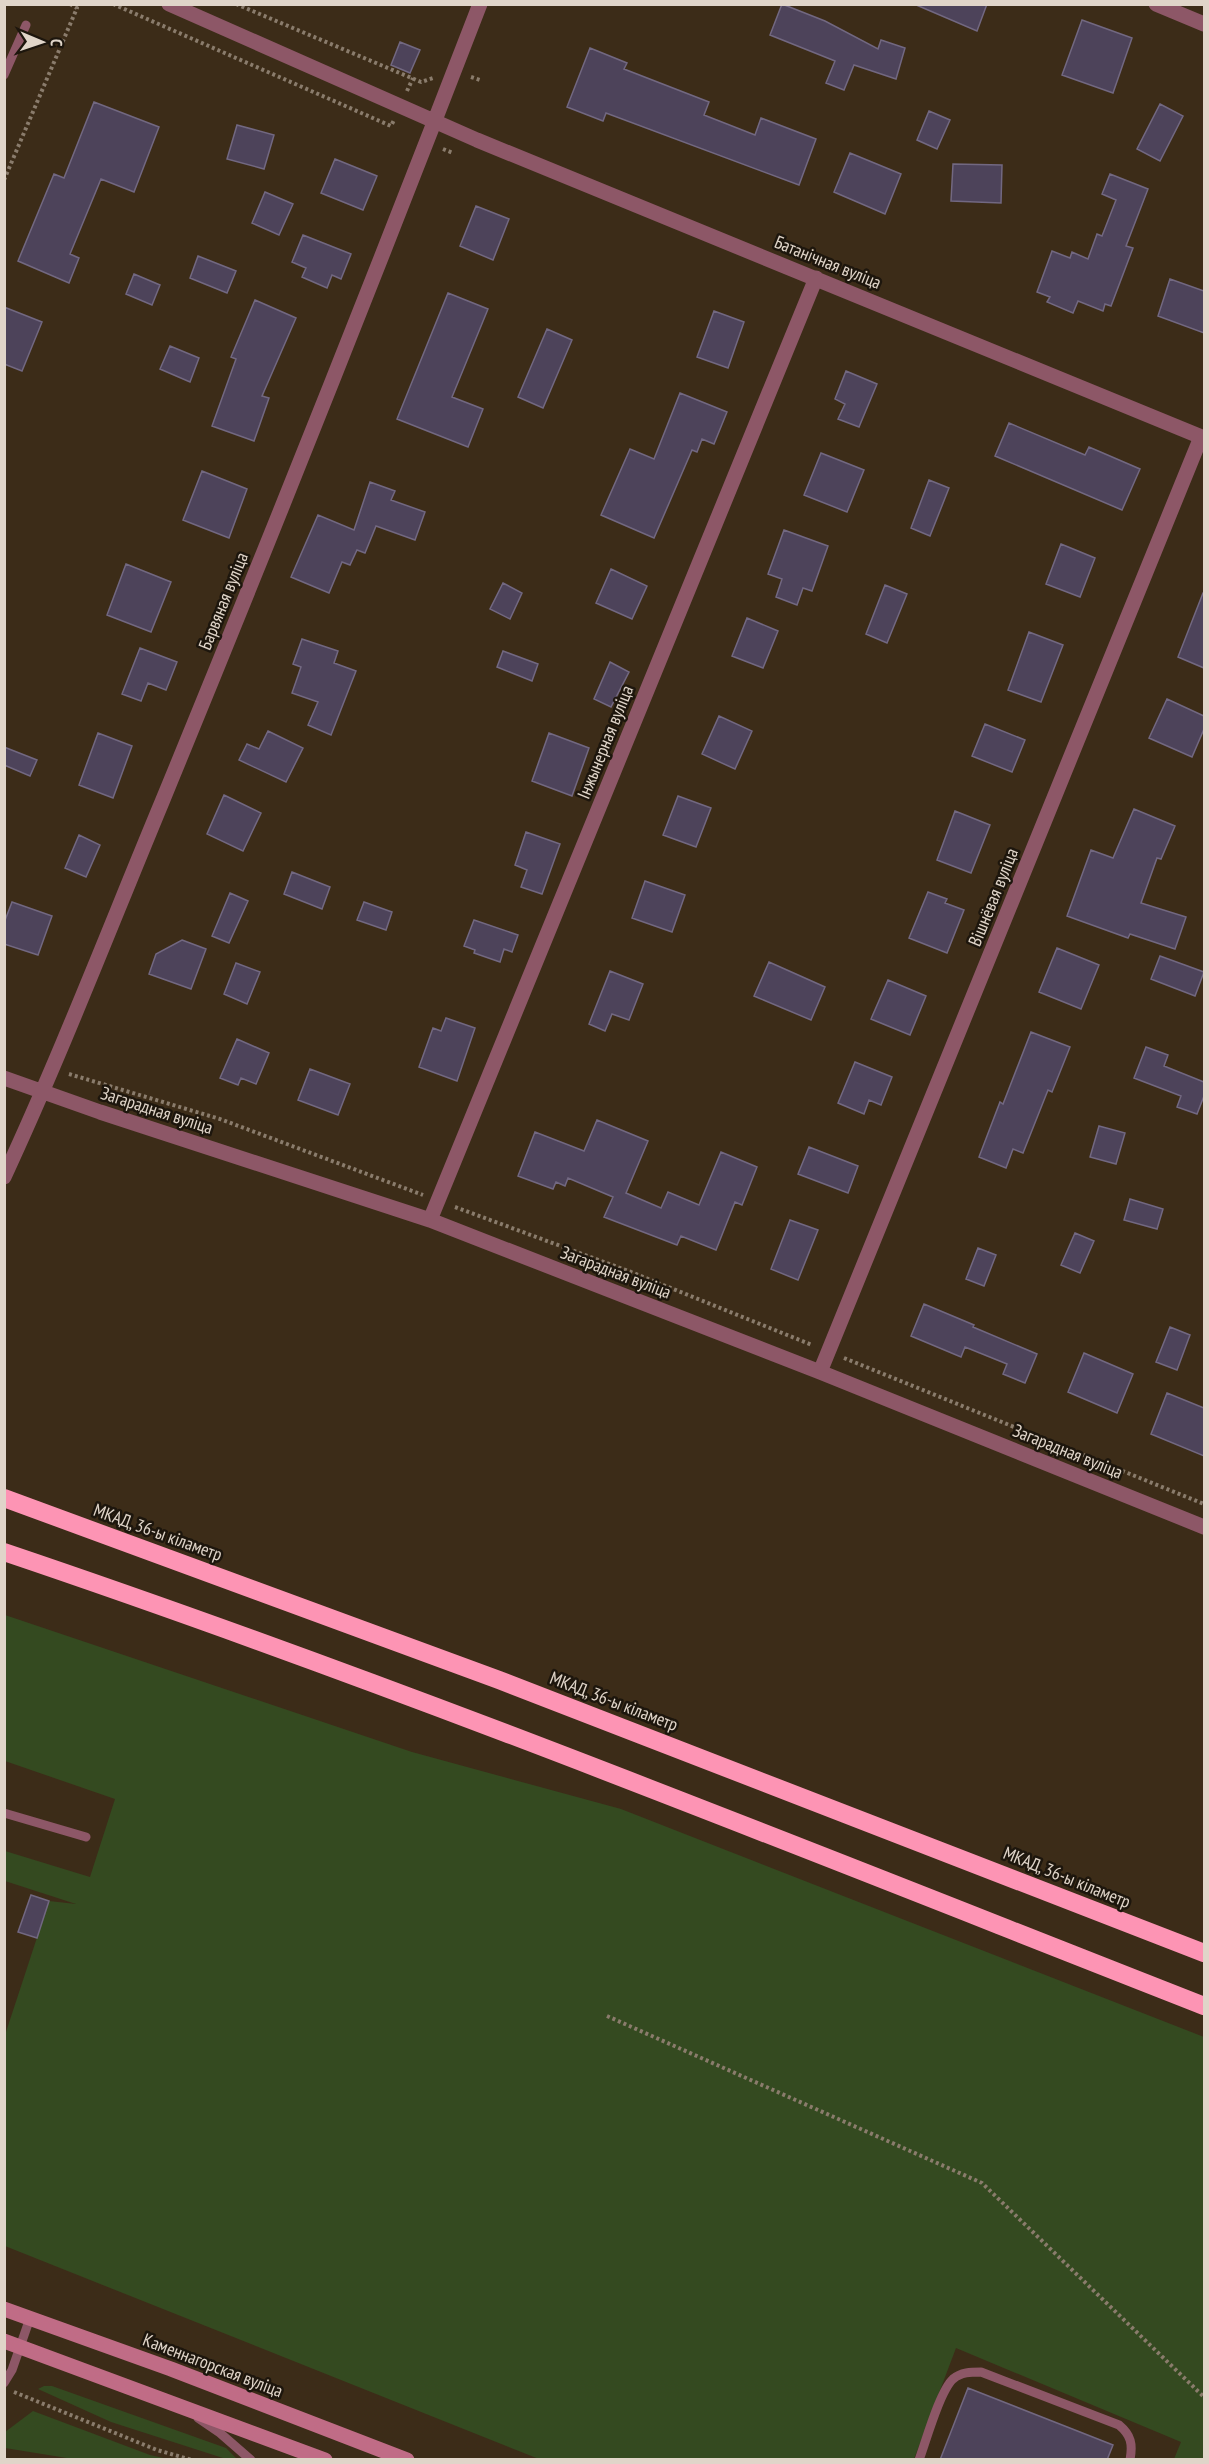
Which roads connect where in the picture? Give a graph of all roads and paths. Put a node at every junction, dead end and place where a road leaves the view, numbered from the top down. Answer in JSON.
{"nodes":[{"id":1,"x":170,"y":4,"type":"edge"},
{"id":2,"x":237,"y":4,"type":"edge"},
{"id":3,"x":480,"y":4,"type":"edge"},
{"id":4,"x":1156,"y":4,"type":"edge"},
{"id":5,"x":71,"y":5,"type":"edge"},
{"id":6,"x":1204,"y":24,"type":"edge"},
{"id":7,"x":26,"y":25,"type":"dead end"},
{"id":8,"x":4,"y":75,"type":"edge"},
{"id":9,"x":438,"y":76,"type":"dead end"},
{"id":10,"x":436,"y":122,"type":"junction"},
{"id":11,"x":4,"y":180,"type":"edge"},
{"id":12,"x":816,"y":278,"type":"junction"},
{"id":13,"x":1203,"y":438,"type":"edge"},
{"id":14,"x":4,"y":1078,"type":"edge"},
{"id":15,"x":43,"y":1092,"type":"junction"},
{"id":16,"x":4,"y":1177,"type":"edge"},
{"id":17,"x":430,"y":1220,"type":"junction"},
{"id":18,"x":820,"y":1372,"type":"junction"},
{"id":19,"x":4,"y":1498,"type":"edge"},
{"id":20,"x":1204,"y":1527,"type":"edge"},
{"id":21,"x":4,"y":1552,"type":"edge"},
{"id":22,"x":4,"y":1813,"type":"edge"},
{"id":23,"x":86,"y":1837,"type":"dead end"},
{"id":24,"x":1204,"y":1953,"type":"edge"},
{"id":25,"x":1204,"y":2006,"type":"edge"},
{"id":26,"x":607,"y":2016,"type":"dead end"},
{"id":27,"x":4,"y":2309,"type":"edge"},
{"id":28,"x":30,"y":2318,"type":"junction"},
{"id":29,"x":12,"y":2344,"type":"edge"},
{"id":30,"x":4,"y":2383,"type":"edge"},
{"id":31,"x":4,"y":2388,"type":"edge"},
{"id":32,"x":1204,"y":2397,"type":"edge"},
{"id":33,"x":176,"y":2404,"type":"junction"},
{"id":34,"x":192,"y":2460,"type":"edge"},
{"id":35,"x":251,"y":2460,"type":"edge"},
{"id":36,"x":325,"y":2460,"type":"edge"},
{"id":37,"x":407,"y":2460,"type":"edge"},
{"id":38,"x":919,"y":2460,"type":"edge"},
{"id":39,"x":1130,"y":2460,"type":"edge"}],
"edges":[{"from":1,"to":10,"type":"street","name":"Батанічная вуліца"},
{"from":2,"to":9,"type":"path"},
{"from":3,"to":10,"type":"street","name":"Барвяная вуліца"},
{"from":4,"to":6,"type":"street"},
{"from":5,"to":11,"type":"path"},
{"from":7,"to":8,"type":"lane"},
{"from":10,"to":12,"type":"street","name":"Батанічная вуліца"},
{"from":10,"to":15,"type":"street","name":"Барвяная вуліца"},
{"from":12,"to":13,"type":"street","name":"Батанічная вуліца"},
{"from":12,"to":17,"type":"street","name":"Інжынерная вуліца"},
{"from":13,"to":18,"type":"street","name":"Вішнёвая вуліца"},
{"from":14,"to":15,"type":"street","name":"Загарадная вуліца"},
{"from":15,"to":16,"type":"street","name":"Барвяная вуліца"},
{"from":15,"to":17,"type":"street","name":"Загарадная вуліца"},
{"from":17,"to":18,"type":"street","name":"Загарадная вуліца"},
{"from":18,"to":20,"type":"street","name":"Загарадная вуліца"},
{"from":19,"to":24,"type":"highway","name":"МКАД, 36-ы кіламетр"},
{"from":21,"to":25,"type":"highway"},
{"from":22,"to":23,"type":"lane"},
{"from":26,"to":32,"type":"path"},
{"from":27,"to":28,"type":"main road","name":"Каменнагорская вуліца"},
{"from":28,"to":29,"type":"lane"},
{"from":28,"to":37,"type":"main road","name":"Каменнагорская вуліца"},
{"from":29,"to":30,"type":"lane"},
{"from":29,"to":33,"type":"main road"},
{"from":31,"to":34,"type":"path"},
{"from":33,"to":35,"type":"lane"},
{"from":33,"to":36,"type":"main road"},
{"from":38,"to":39,"type":"lane"}]}
